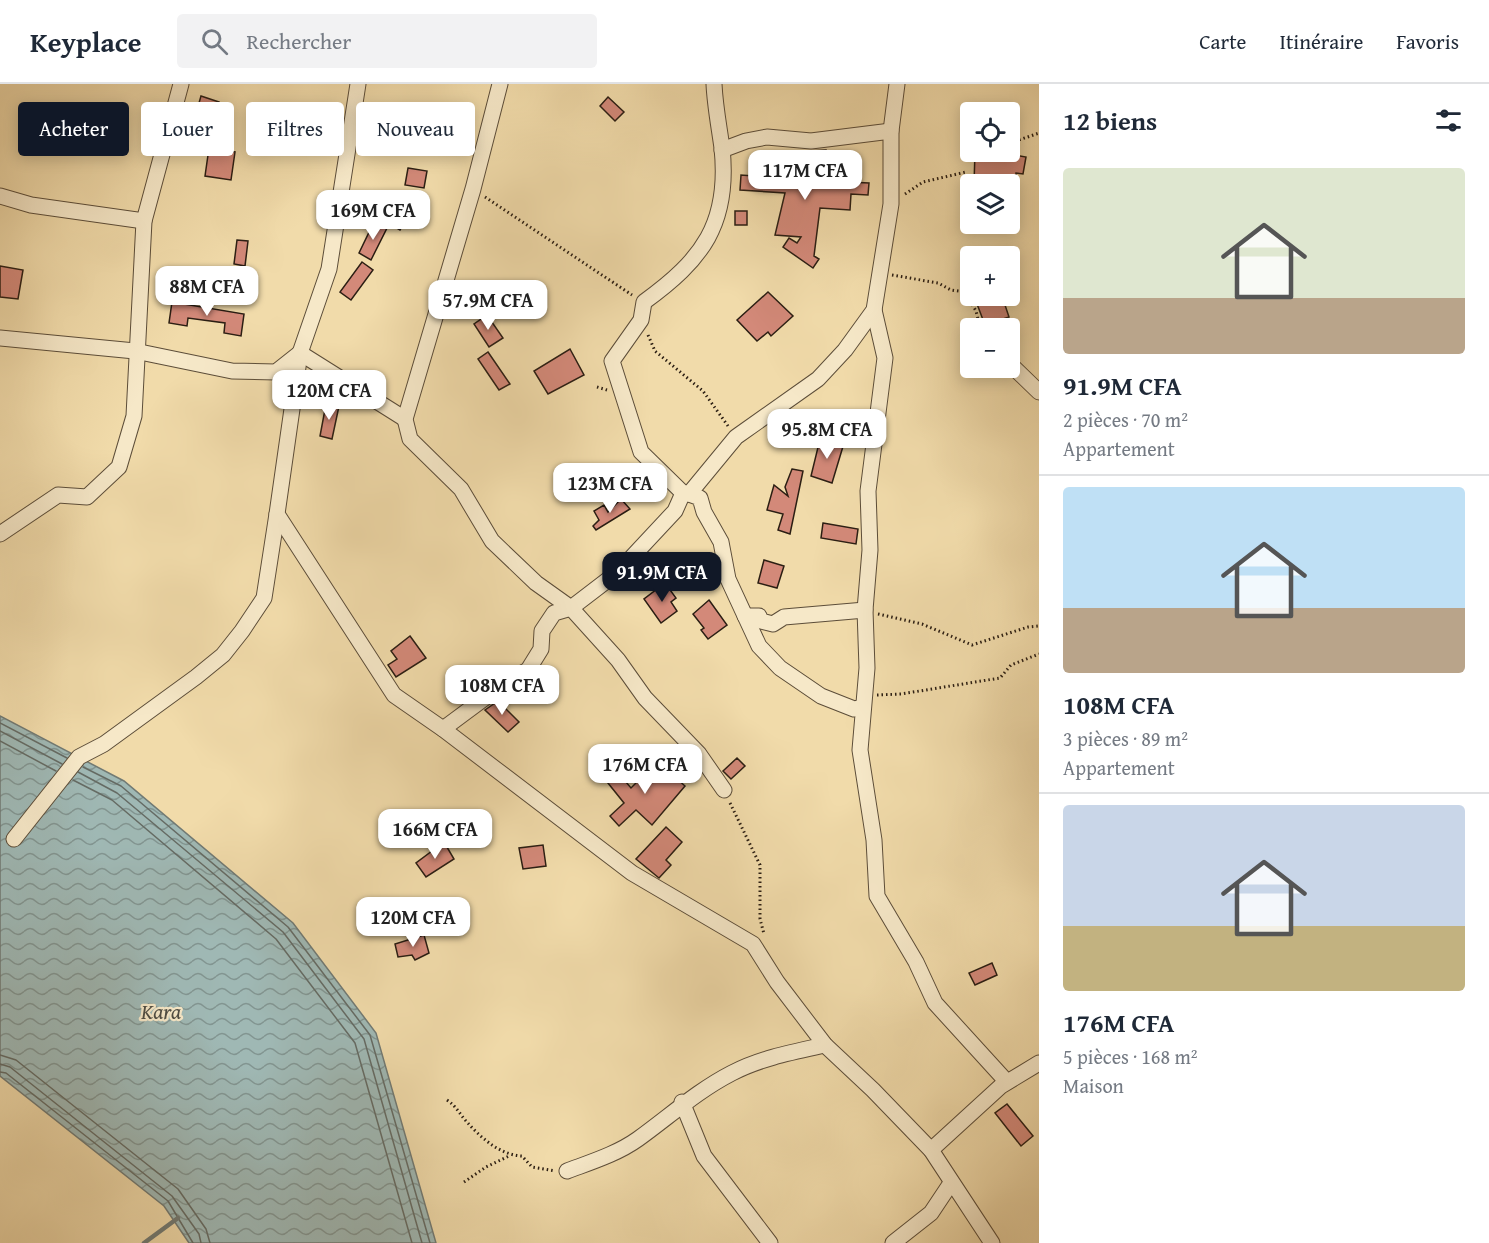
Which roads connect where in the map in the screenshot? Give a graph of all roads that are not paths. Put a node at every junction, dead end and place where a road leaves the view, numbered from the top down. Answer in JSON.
{"nodes":[{"id":1,"x":181,"y":84,"type":"edge"},
{"id":2,"x":358,"y":84,"type":"edge"},
{"id":3,"x":500,"y":84,"type":"edge"},
{"id":4,"x":714,"y":84,"type":"edge"},
{"id":5,"x":897,"y":84,"type":"edge"},
{"id":6,"x":891,"y":131,"type":"junction"},
{"id":7,"x":722,"y":150,"type":"junction"},
{"id":8,"x":0,"y":196,"type":"edge"},
{"id":9,"x":144,"y":221,"type":"junction"},
{"id":10,"x":874,"y":310,"type":"junction"},
{"id":11,"x":0,"y":338,"type":"edge"},
{"id":12,"x":135,"y":351,"type":"junction"},
{"id":13,"x":300,"y":353,"type":"junction"},
{"id":14,"x":1020,"y":373,"type":"edge"},
{"id":15,"x":1039,"y":392,"type":"edge"},
{"id":16,"x":405,"y":419,"type":"junction"},
{"id":17,"x":686,"y":494,"type":"junction"},
{"id":18,"x":277,"y":514,"type":"junction"},
{"id":19,"x":0,"y":534,"type":"edge"},
{"id":20,"x":571,"y":608,"type":"junction"},
{"id":21,"x":865,"y":610,"type":"junction"},
{"id":22,"x":746,"y":616,"type":"junction"},
{"id":23,"x":863,"y":707,"type":"junction"},
{"id":24,"x":443,"y":729,"type":"junction"},
{"id":25,"x":724,"y":790,"type":"road end"},
{"id":26,"x":14,"y":839,"type":"dead end"},
{"id":27,"x":825,"y":1045,"type":"junction"},
{"id":28,"x":1039,"y":1063,"type":"edge"},
{"id":29,"x":1008,"y":1082,"type":"junction"},
{"id":30,"x":682,"y":1102,"type":"junction"},
{"id":31,"x":931,"y":1150,"type":"junction"},
{"id":32,"x":567,"y":1171,"type":"road end"},
{"id":33,"x":951,"y":1183,"type":"junction"},
{"id":34,"x":770,"y":1243,"type":"edge"},
{"id":35,"x":893,"y":1243,"type":"edge"},
{"id":36,"x":992,"y":1243,"type":"edge"}],
"edges":[{"from":1,"to":9,"type":"street"},
{"from":2,"to":13,"type":"street"},
{"from":3,"to":16,"type":"street"},
{"from":4,"to":7,"type":"street"},
{"from":5,"to":6,"type":"street"},
{"from":6,"to":7,"type":"street"},
{"from":6,"to":10,"type":"street"},
{"from":7,"to":17,"type":"street"},
{"from":8,"to":9,"type":"street"},
{"from":9,"to":12,"type":"street"},
{"from":10,"to":17,"type":"street"},
{"from":10,"to":21,"type":"street"},
{"from":11,"to":12,"type":"street"},
{"from":12,"to":13,"type":"street"},
{"from":12,"to":19,"type":"street"},
{"from":13,"to":16,"type":"street"},
{"from":13,"to":18,"type":"street"},
{"from":14,"to":15,"type":"street"},
{"from":16,"to":20,"type":"street"},
{"from":17,"to":20,"type":"street"},
{"from":17,"to":22,"type":"street"},
{"from":18,"to":24,"type":"street"},
{"from":18,"to":26,"type":"street"},
{"from":20,"to":24,"type":"street"},
{"from":20,"to":25,"type":"street"},
{"from":21,"to":22,"type":"street"},
{"from":21,"to":23,"type":"street"},
{"from":22,"to":23,"type":"street"},
{"from":23,"to":29,"type":"street"},
{"from":24,"to":27,"type":"street"},
{"from":27,"to":30,"type":"street"},
{"from":27,"to":31,"type":"street"},
{"from":28,"to":29,"type":"street"},
{"from":29,"to":31,"type":"street"},
{"from":30,"to":32,"type":"street"},
{"from":30,"to":34,"type":"street"},
{"from":31,"to":33,"type":"street"},
{"from":33,"to":35,"type":"street"},
{"from":33,"to":36,"type":"street"}]}
